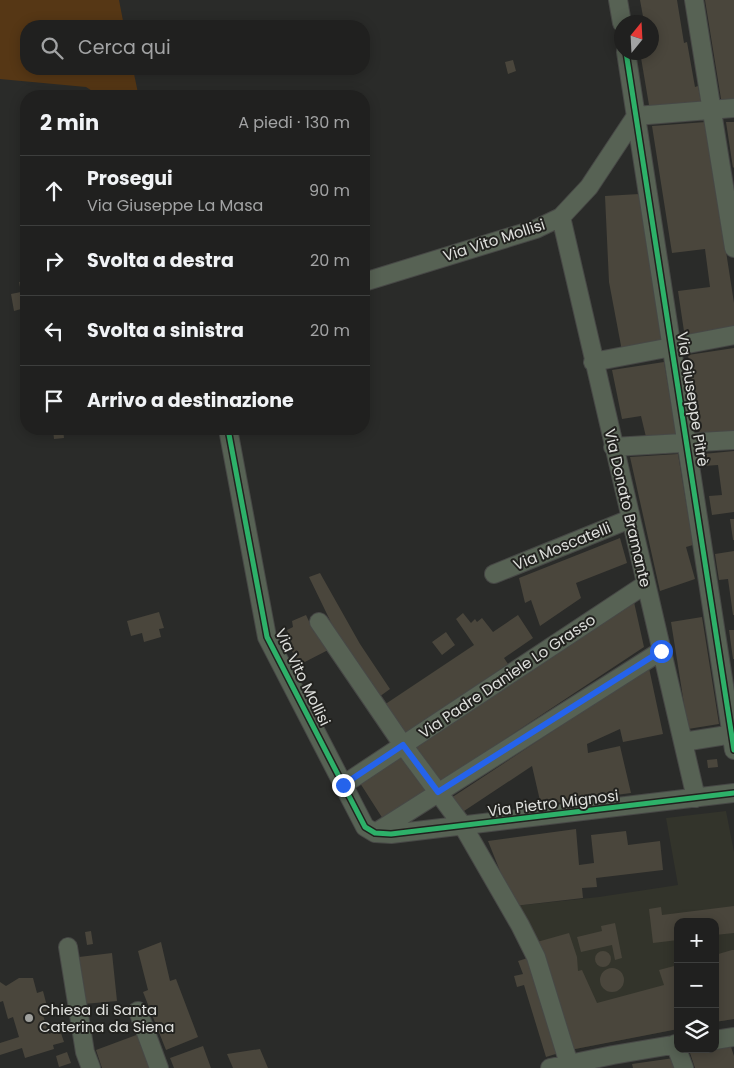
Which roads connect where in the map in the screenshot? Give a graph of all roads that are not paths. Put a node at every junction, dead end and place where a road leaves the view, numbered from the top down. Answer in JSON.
{"nodes":[{"id":1,"x":618,"y":0,"type":"edge"},
{"id":2,"x":694,"y":0,"type":"edge"},
{"id":3,"x":621,"y":15,"type":"edge"},
{"id":4,"x":627,"y":60,"type":"edge"},
{"id":5,"x":734,"y":108,"type":"edge"},
{"id":6,"x":712,"y":110,"type":"junction"},
{"id":7,"x":636,"y":116,"type":"junction"},
{"id":8,"x":561,"y":217,"type":"junction"},
{"id":9,"x":734,"y":248,"type":"edge"},
{"id":10,"x":370,"y":280,"type":"edge"},
{"id":11,"x":734,"y":335,"type":"edge"},
{"id":12,"x":673,"y":347,"type":"junction"},
{"id":13,"x":594,"y":362,"type":"junction"},
{"id":14,"x":229,"y":435,"type":"edge"},
{"id":15,"x":734,"y":440,"type":"edge"},
{"id":16,"x":688,"y":443,"type":"junction"},
{"id":17,"x":613,"y":447,"type":"junction"},
{"id":18,"x":630,"y":519,"type":"junction"},
{"id":19,"x":494,"y":574,"type":"dead end"},
{"id":20,"x":646,"y":584,"type":"junction"},
{"id":21,"x":319,"y":622,"type":"dead end"},
{"id":22,"x":661,"y":651,"type":"junction"},
{"id":23,"x":733,"y":739,"type":"edge"},
{"id":24,"x":682,"y":742,"type":"junction"},
{"id":25,"x":403,"y":745,"type":"junction"},
{"id":26,"x":343,"y":785,"type":"junction"},
{"id":27,"x":438,"y":792,"type":"junction"},
{"id":28,"x":734,"y":793,"type":"edge"},
{"id":29,"x":696,"y":798,"type":"junction"},
{"id":30,"x":463,"y":826,"type":"junction"},
{"id":31,"x":375,"y":833,"type":"junction"},
{"id":32,"x":68,"y":947,"type":"dead end"},
{"id":33,"x":138,"y":1011,"type":"dead end"},
{"id":34,"x":674,"y":1045,"type":"edge"},
{"id":35,"x":679,"y":1053,"type":"edge"},
{"id":36,"x":616,"y":1061,"type":"edge"},
{"id":37,"x":569,"y":1064,"type":"junction"},
{"id":38,"x":91,"y":1068,"type":"edge"},
{"id":39,"x":159,"y":1068,"type":"edge"},
{"id":40,"x":550,"y":1068,"type":"edge"},
{"id":41,"x":684,"y":1068,"type":"edge"}],
"edges":[{"from":1,"to":3,"type":"street"},
{"from":2,"to":6,"type":"street"},
{"from":4,"to":7,"type":"street","name":"Via Giuseppe Pitrè"},
{"from":5,"to":6,"type":"street"},
{"from":6,"to":7,"type":"street"},
{"from":6,"to":9,"type":"street"},
{"from":7,"to":8,"type":"street","name":"Via Vito Mollisi"},
{"from":7,"to":12,"type":"street","name":"Via Giuseppe Pitrè"},
{"from":8,"to":10,"type":"street","name":"Via Vito Mollisi"},
{"from":8,"to":13,"type":"street","name":"Via Donato Bramante"},
{"from":11,"to":12,"type":"street"},
{"from":12,"to":13,"type":"street"},
{"from":12,"to":16,"type":"street","name":"Via Giuseppe Pitrè"},
{"from":13,"to":17,"type":"street","name":"Via Donato Bramante"},
{"from":14,"to":26,"type":"street","name":"Via Vito Mollisi"},
{"from":15,"to":16,"type":"street"},
{"from":16,"to":17,"type":"street"},
{"from":16,"to":23,"type":"street","name":"Via Giuseppe Pitrè"},
{"from":17,"to":18,"type":"street","name":"Via Donato Bramante"},
{"from":18,"to":19,"type":"street","name":"Via Moscatelli"},
{"from":18,"to":20,"type":"street","name":"Via Donato Bramante"},
{"from":20,"to":22,"type":"street","name":"Via Donato Bramante"},
{"from":20,"to":25,"type":"street","name":"Via Padre Daniele Lo Grasso"},
{"from":21,"to":25,"type":"street"},
{"from":22,"to":24,"type":"street","name":"Via Donato Bramante"},
{"from":22,"to":27,"type":"street"},
{"from":23,"to":24,"type":"street"},
{"from":24,"to":29,"type":"street","name":"Via Donato Bramante"},
{"from":25,"to":26,"type":"street","name":"Via Padre Daniele Lo Grasso"},
{"from":25,"to":27,"type":"street"},
{"from":26,"to":31,"type":"street","name":"Via Vito Mollisi"},
{"from":27,"to":30,"type":"street"},
{"from":27,"to":31,"type":"street"},
{"from":28,"to":29,"type":"street","name":"Via Pietro Mignosi"},
{"from":29,"to":30,"type":"street","name":"Via Pietro Mignosi"},
{"from":30,"to":31,"type":"street","name":"Via Pietro Mignosi"},
{"from":30,"to":37,"type":"street"},
{"from":32,"to":38,"type":"street"},
{"from":33,"to":39,"type":"street"},
{"from":34,"to":36,"type":"street"},
{"from":35,"to":41,"type":"street"},
{"from":36,"to":37,"type":"street"},
{"from":37,"to":40,"type":"street"}]}
